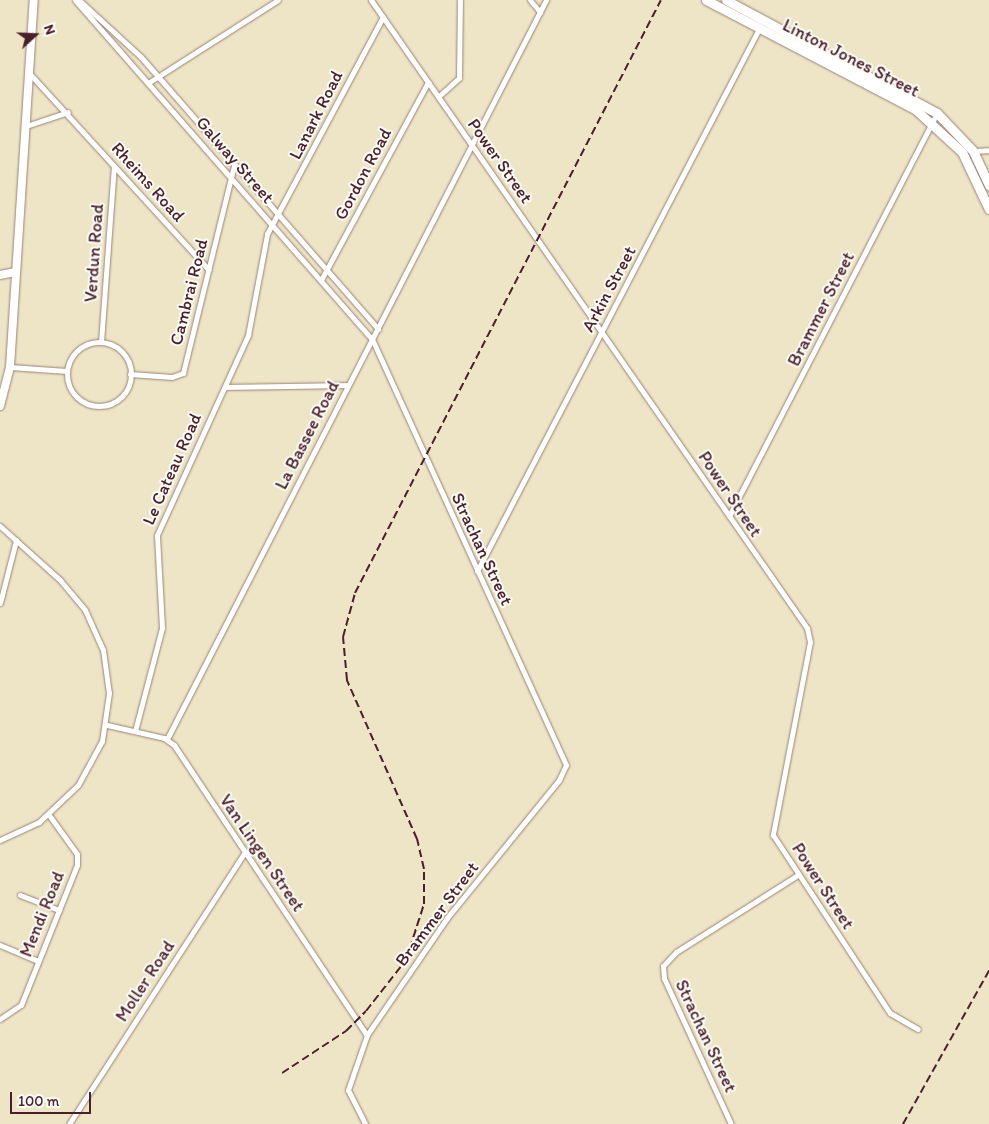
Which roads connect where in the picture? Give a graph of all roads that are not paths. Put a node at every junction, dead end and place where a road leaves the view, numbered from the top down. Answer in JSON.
{"nodes":[{"id":1,"x":36,"y":0,"type":"edge"},
{"id":2,"x":75,"y":0,"type":"edge"},
{"id":3,"x":79,"y":0,"type":"edge"},
{"id":4,"x":278,"y":0,"type":"edge"},
{"id":5,"x":371,"y":0,"type":"edge"},
{"id":6,"x":460,"y":0,"type":"edge"},
{"id":7,"x":530,"y":0,"type":"edge"},
{"id":8,"x":546,"y":0,"type":"edge"},
{"id":9,"x":706,"y":0,"type":"edge"},
{"id":10,"x":726,"y":0,"type":"edge"},
{"id":11,"x":540,"y":12,"type":"junction"},
{"id":12,"x":383,"y":17,"type":"junction"},
{"id":13,"x":764,"y":20,"type":"junction"},
{"id":14,"x":759,"y":29,"type":"junction"},
{"id":15,"x":816,"y":51,"type":"junction"},
{"id":16,"x":30,"y":74,"type":"junction"},
{"id":17,"x":157,"y":76,"type":"junction"},
{"id":18,"x":428,"y":82,"type":"junction"},
{"id":19,"x":148,"y":83,"type":"junction"},
{"id":20,"x":439,"y":96,"type":"junction"},
{"id":21,"x":68,"y":112,"type":"junction"},
{"id":22,"x":934,"y":117,"type":"junction"},
{"id":23,"x":26,"y":126,"type":"junction"},
{"id":24,"x":953,"y":134,"type":"junction"},
{"id":25,"x":471,"y":143,"type":"junction"},
{"id":26,"x":989,"y":150,"type":"edge"},
{"id":27,"x":972,"y":151,"type":"junction"},
{"id":28,"x":962,"y":152,"type":"junction"},
{"id":29,"x":234,"y":165,"type":"junction"},
{"id":30,"x":114,"y":166,"type":"junction"},
{"id":31,"x":231,"y":176,"type":"junction"},
{"id":32,"x":989,"y":186,"type":"edge"},
{"id":33,"x":989,"y":209,"type":"edge"},
{"id":34,"x":279,"y":218,"type":"junction"},
{"id":35,"x":273,"y":225,"type":"junction"},
{"id":36,"x":209,"y":270,"type":"junction"},
{"id":37,"x":15,"y":272,"type":"junction"},
{"id":38,"x":328,"y":272,"type":"junction"},
{"id":39,"x":0,"y":275,"type":"edge"},
{"id":40,"x":321,"y":280,"type":"junction"},
{"id":41,"x":378,"y":329,"type":"junction"},
{"id":42,"x":601,"y":332,"type":"junction"},
{"id":43,"x":372,"y":339,"type":"junction"},
{"id":44,"x":101,"y":342,"type":"junction"},
{"id":45,"x":10,"y":367,"type":"junction"},
{"id":46,"x":67,"y":372,"type":"junction"},
{"id":47,"x":130,"y":374,"type":"junction"},
{"id":48,"x":348,"y":385,"type":"junction"},
{"id":49,"x":225,"y":387,"type":"junction"},
{"id":50,"x":0,"y":406,"type":"edge"},
{"id":51,"x":729,"y":516,"type":"junction"},
{"id":52,"x":0,"y":526,"type":"edge"},
{"id":53,"x":16,"y":540,"type":"junction"},
{"id":54,"x":477,"y":571,"type":"junction"},
{"id":55,"x":0,"y":603,"type":"edge"},
{"id":56,"x":107,"y":725,"type":"junction"},
{"id":57,"x":135,"y":731,"type":"junction"},
{"id":58,"x":167,"y":739,"type":"junction"},
{"id":59,"x":566,"y":770,"type":"joint"},
{"id":60,"x":49,"y":815,"type":"junction"},
{"id":61,"x":0,"y":840,"type":"edge"},
{"id":62,"x":245,"y":852,"type":"junction"},
{"id":63,"x":798,"y":875,"type":"junction"},
{"id":64,"x":20,"y":894,"type":"dead end"},
{"id":65,"x":59,"y":910,"type":"junction"},
{"id":66,"x":0,"y":945,"type":"edge"},
{"id":67,"x":38,"y":960,"type":"junction"},
{"id":68,"x":0,"y":1019,"type":"edge"},
{"id":69,"x":918,"y":1029,"type":"dead end"},
{"id":70,"x":367,"y":1035,"type":"junction"},
{"id":71,"x":68,"y":1124,"type":"edge"},
{"id":72,"x":365,"y":1124,"type":"edge"},
{"id":73,"x":730,"y":1124,"type":"edge"}],
"edges":[{"from":1,"to":16,"type":"main road"},
{"from":2,"to":19,"type":"street","name":"Galway Street"},
{"from":3,"to":17,"type":"street","name":"Galway Street"},
{"from":4,"to":17,"type":"street"},
{"from":5,"to":12,"type":"street","name":"Power Street"},
{"from":6,"to":20,"type":"street"},
{"from":7,"to":11,"type":"street"},
{"from":8,"to":11,"type":"street","name":"La Bassee Road"},
{"from":9,"to":14,"type":"main road","name":"Linton Jones Street"},
{"from":10,"to":13,"type":"main road","name":"Linton Jones Street"},
{"from":11,"to":25,"type":"street","name":"La Bassee Road"},
{"from":12,"to":18,"type":"street","name":"Power Street"},
{"from":12,"to":34,"type":"street","name":"Lanark Road"},
{"from":13,"to":14,"type":"street","name":"Arkin Street"},
{"from":13,"to":15,"type":"main road","name":"Linton Jones Street"},
{"from":14,"to":15,"type":"main road","name":"Linton Jones Street"},
{"from":14,"to":42,"type":"street","name":"Arkin Street"},
{"from":15,"to":22,"type":"main road","name":"Linton Jones Street"},
{"from":16,"to":21,"type":"street","name":"Rheims Road"},
{"from":16,"to":23,"type":"main road"},
{"from":17,"to":19,"type":"street"},
{"from":17,"to":29,"type":"street","name":"Galway Street"},
{"from":18,"to":20,"type":"street","name":"Power Street"},
{"from":18,"to":38,"type":"street","name":"Gordon Road"},
{"from":19,"to":31,"type":"street","name":"Galway Street"},
{"from":20,"to":25,"type":"street","name":"Power Street"},
{"from":21,"to":23,"type":"street"},
{"from":21,"to":30,"type":"street","name":"Rheims Road"},
{"from":22,"to":24,"type":"main road","name":"Linton Jones Street"},
{"from":22,"to":51,"type":"street","name":"Brammer Street"},
{"from":23,"to":37,"type":"main road"},
{"from":24,"to":27,"type":"main road"},
{"from":24,"to":28,"type":"main road"},
{"from":25,"to":41,"type":"street","name":"La Bassee Road"},
{"from":25,"to":42,"type":"street","name":"Power Street"},
{"from":26,"to":27,"type":"street"},
{"from":27,"to":28,"type":"street"},
{"from":27,"to":32,"type":"main road"},
{"from":28,"to":33,"type":"main road"},
{"from":29,"to":31,"type":"street","name":"Cambrai Road"},
{"from":29,"to":34,"type":"street","name":"Galway Street"},
{"from":30,"to":36,"type":"street","name":"Rheims Road"},
{"from":30,"to":44,"type":"street","name":"Verdun Road"},
{"from":31,"to":35,"type":"street","name":"Galway Street"},
{"from":31,"to":36,"type":"street","name":"Cambrai Road"},
{"from":34,"to":35,"type":"street","name":"Lanark Road"},
{"from":34,"to":38,"type":"street","name":"Galway Street"},
{"from":35,"to":40,"type":"street","name":"Galway Street"},
{"from":35,"to":49,"type":"street","name":"Le Cateau Road"},
{"from":36,"to":47,"type":"street","name":"Cambrai Road"},
{"from":37,"to":39,"type":"main road"},
{"from":37,"to":45,"type":"main road"},
{"from":38,"to":40,"type":"street","name":"Gordon Road"},
{"from":38,"to":41,"type":"street","name":"Galway Street"},
{"from":40,"to":43,"type":"street","name":"Galway Street"},
{"from":41,"to":43,"type":"street","name":"La Bassee Road"},
{"from":42,"to":51,"type":"street","name":"Power Street"},
{"from":42,"to":54,"type":"street","name":"Arkin Street"},
{"from":43,"to":48,"type":"street","name":"La Bassee Road"},
{"from":43,"to":54,"type":"street","name":"Strachan Street"},
{"from":44,"to":46,"type":"street"},
{"from":44,"to":47,"type":"street"},
{"from":45,"to":46,"type":"street"},
{"from":45,"to":50,"type":"main road"},
{"from":46,"to":47,"type":"street"},
{"from":48,"to":49,"type":"street"},
{"from":48,"to":58,"type":"street","name":"La Bassee Road"},
{"from":49,"to":57,"type":"street","name":"Le Cateau Road"},
{"from":51,"to":63,"type":"street","name":"Power Street"},
{"from":52,"to":53,"type":"street"},
{"from":53,"to":55,"type":"street"},
{"from":53,"to":56,"type":"street"},
{"from":54,"to":59,"type":"street","name":"Strachan Street"},
{"from":56,"to":57,"type":"street"},
{"from":56,"to":60,"type":"street"},
{"from":57,"to":58,"type":"street"},
{"from":58,"to":62,"type":"street","name":"Van Lingen Street"},
{"from":59,"to":70,"type":"street","name":"Brammer Street"},
{"from":60,"to":61,"type":"street"},
{"from":60,"to":65,"type":"street","name":"Mendi Road"},
{"from":62,"to":70,"type":"street","name":"Van Lingen Street"},
{"from":62,"to":71,"type":"street","name":"Moller Road"},
{"from":63,"to":69,"type":"street","name":"Power Street"},
{"from":63,"to":73,"type":"street","name":"Strachan Street"},
{"from":64,"to":65,"type":"street"},
{"from":65,"to":67,"type":"street","name":"Mendi Road"},
{"from":66,"to":67,"type":"street"},
{"from":67,"to":68,"type":"street","name":"Mendi Road"},
{"from":70,"to":72,"type":"street","name":"Brammer Street"}]}
